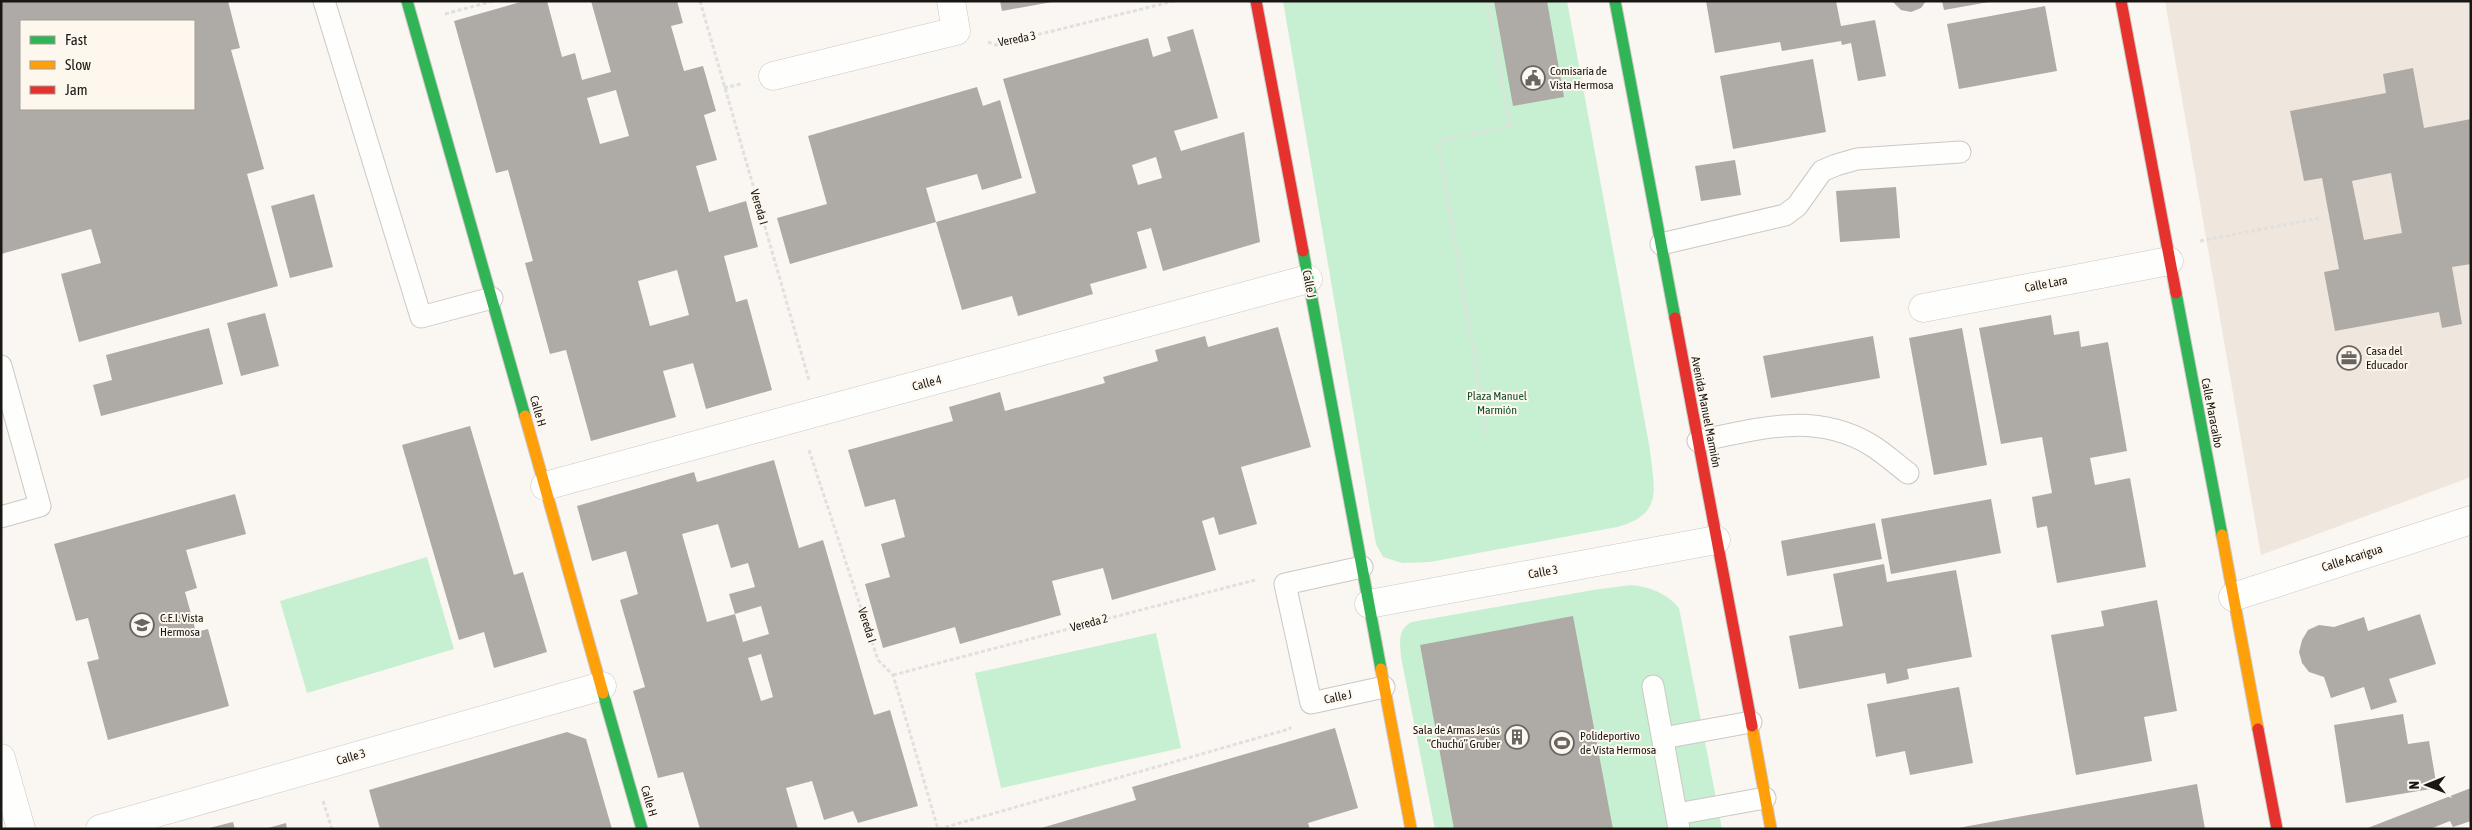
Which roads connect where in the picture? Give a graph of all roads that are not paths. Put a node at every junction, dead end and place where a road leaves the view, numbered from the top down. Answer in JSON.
{"nodes":[{"id":1,"x":324,"y":1,"type":"edge"},
{"id":2,"x":407,"y":1,"type":"edge"},
{"id":3,"x":951,"y":1,"type":"edge"},
{"id":4,"x":1256,"y":1,"type":"edge"},
{"id":5,"x":1615,"y":1,"type":"edge"},
{"id":6,"x":2121,"y":1,"type":"edge"},
{"id":7,"x":773,"y":76,"type":"dead end"},
{"id":8,"x":1960,"y":152,"type":"dead end"},
{"id":9,"x":1661,"y":244,"type":"junction"},
{"id":10,"x":2168,"y":254,"type":"junction"},
{"id":11,"x":1308,"y":279,"type":"junction"},
{"id":12,"x":492,"y":298,"type":"junction"},
{"id":13,"x":1923,"y":308,"type":"dead end"},
{"id":14,"x":1,"y":366,"type":"edge"},
{"id":15,"x":1698,"y":441,"type":"junction"},
{"id":16,"x":1908,"y":473,"type":"dead end"},
{"id":17,"x":545,"y":486,"type":"junction"},
{"id":18,"x":1,"y":517,"type":"edge"},
{"id":19,"x":2471,"y":520,"type":"edge"},
{"id":20,"x":1716,"y":540,"type":"junction"},
{"id":21,"x":1362,"y":567,"type":"junction"},
{"id":22,"x":2233,"y":597,"type":"junction"},
{"id":23,"x":1369,"y":604,"type":"junction"},
{"id":24,"x":602,"y":686,"type":"junction"},
{"id":25,"x":1653,"y":686,"type":"dead end"},
{"id":26,"x":1384,"y":687,"type":"junction"},
{"id":27,"x":1751,"y":722,"type":"junction"},
{"id":28,"x":1662,"y":738,"type":"junction"},
{"id":29,"x":1,"y":758,"type":"edge"},
{"id":30,"x":1765,"y":798,"type":"junction"},
{"id":31,"x":13,"y":821,"type":"edge"},
{"id":32,"x":1678,"y":822,"type":"edge"},
{"id":33,"x":100,"y":829,"type":"edge"},
{"id":34,"x":642,"y":829,"type":"edge"},
{"id":35,"x":1411,"y":829,"type":"edge"},
{"id":36,"x":1771,"y":829,"type":"edge"},
{"id":37,"x":2277,"y":829,"type":"edge"}],
"edges":[{"from":1,"to":12,"type":"lane"},
{"from":2,"to":12,"type":"street","name":"Calle H"},
{"from":3,"to":7,"type":"street"},
{"from":4,"to":11,"type":"street","name":"Calle J"},
{"from":5,"to":9,"type":"street","name":"Avenida Manuel Marmión"},
{"from":6,"to":10,"type":"street","name":"Calle Maracaibo"},
{"from":8,"to":9,"type":"lane"},
{"from":9,"to":15,"type":"street","name":"Avenida Manuel Marmión"},
{"from":10,"to":13,"type":"street","name":"Calle Lara"},
{"from":10,"to":22,"type":"street","name":"Calle Maracaibo"},
{"from":11,"to":17,"type":"street","name":"Calle 4"},
{"from":11,"to":21,"type":"street","name":"Calle J"},
{"from":12,"to":17,"type":"street","name":"Calle H"},
{"from":14,"to":18,"type":"lane"},
{"from":15,"to":16,"type":"lane"},
{"from":15,"to":20,"type":"street","name":"Avenida Manuel Marmión"},
{"from":17,"to":24,"type":"street","name":"Calle H"},
{"from":19,"to":22,"type":"street","name":"Calle Acarigua"},
{"from":20,"to":23,"type":"street","name":"Calle 3"},
{"from":20,"to":27,"type":"street","name":"Avenida Manuel Marmión"},
{"from":21,"to":23,"type":"street","name":"Calle J"},
{"from":21,"to":26,"type":"lane","name":"Calle J"},
{"from":22,"to":37,"type":"street","name":"Calle Maracaibo"},
{"from":23,"to":26,"type":"street","name":"Calle J"},
{"from":24,"to":33,"type":"street","name":"Calle 3"},
{"from":24,"to":34,"type":"street","name":"Calle H"},
{"from":25,"to":28,"type":"lane"},
{"from":26,"to":35,"type":"street","name":"Calle J"},
{"from":27,"to":28,"type":"lane"},
{"from":27,"to":30,"type":"street","name":"Avenida Manuel Marmión"},
{"from":28,"to":32,"type":"lane"},
{"from":29,"to":31,"type":"street"},
{"from":30,"to":32,"type":"lane"},
{"from":30,"to":36,"type":"street","name":"Avenida Manuel Marmión"}]}
